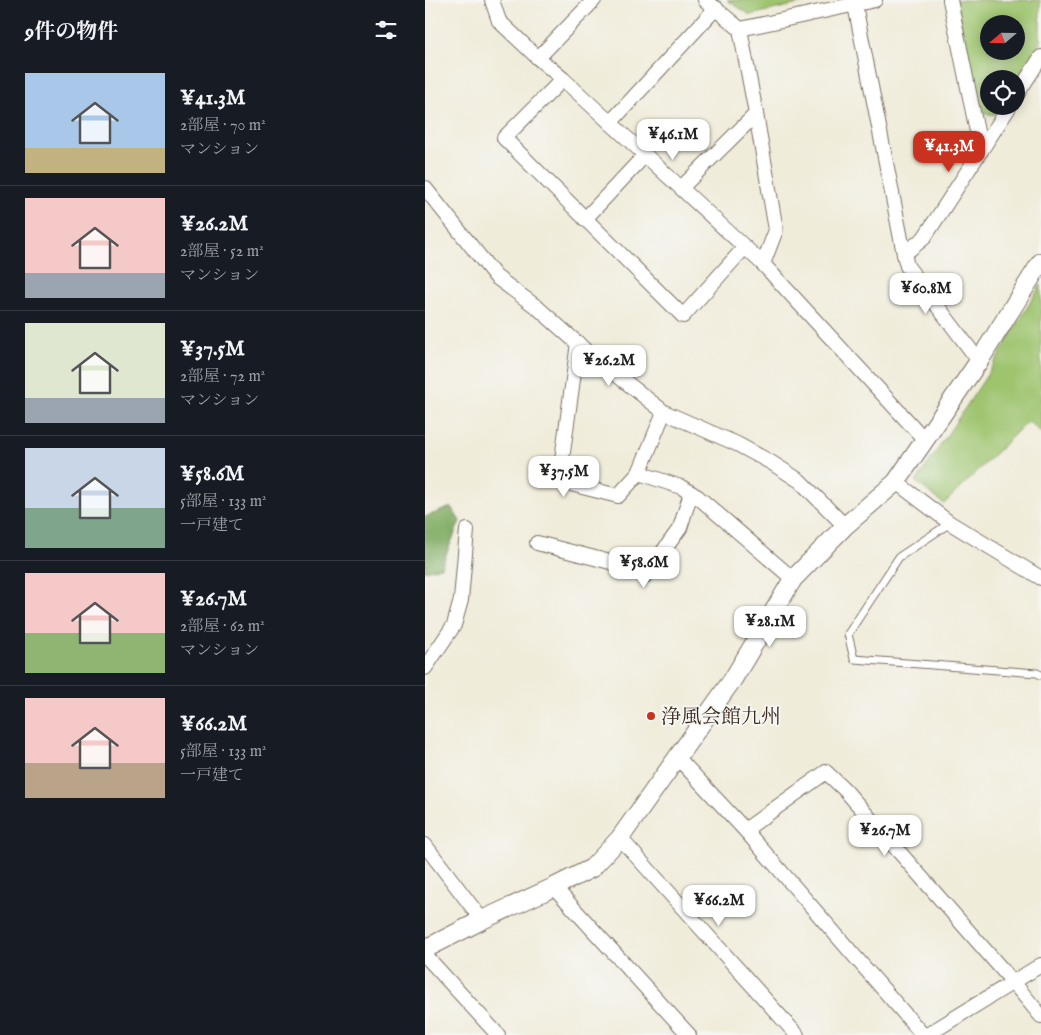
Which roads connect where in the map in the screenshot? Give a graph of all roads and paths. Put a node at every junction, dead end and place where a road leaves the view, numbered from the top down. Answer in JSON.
{"nodes":[{"id":1,"x":492,"y":0,"type":"edge"},
{"id":2,"x":594,"y":0,"type":"edge"},
{"id":3,"x":875,"y":0,"type":"edge"},
{"id":4,"x":950,"y":0,"type":"edge"},
{"id":5,"x":854,"y":2,"type":"edge"},
{"id":6,"x":711,"y":4,"type":"edge"},
{"id":7,"x":740,"y":29,"type":"junction"},
{"id":8,"x":1041,"y":57,"type":"edge"},
{"id":9,"x":538,"y":58,"type":"junction"},
{"id":10,"x":563,"y":79,"type":"junction"},
{"id":11,"x":1025,"y":82,"type":"edge"},
{"id":12,"x":756,"y":114,"type":"junction"},
{"id":13,"x":1004,"y":115,"type":"edge"},
{"id":14,"x":610,"y":123,"type":"junction"},
{"id":15,"x":981,"y":151,"type":"junction"},
{"id":16,"x":645,"y":155,"type":"junction"},
{"id":17,"x":425,"y":188,"type":"edge"},
{"id":18,"x":681,"y":188,"type":"junction"},
{"id":19,"x":585,"y":219,"type":"junction"},
{"id":20,"x":745,"y":248,"type":"junction"},
{"id":21,"x":903,"y":254,"type":"junction"},
{"id":22,"x":1041,"y":262,"type":"edge"},
{"id":23,"x":763,"y":264,"type":"junction"},
{"id":24,"x":578,"y":343,"type":"junction"},
{"id":25,"x":979,"y":361,"type":"junction"},
{"id":26,"x":664,"y":412,"type":"junction"},
{"id":27,"x":925,"y":440,"type":"junction"},
{"id":28,"x":639,"y":473,"type":"junction"},
{"id":29,"x":896,"y":482,"type":"junction"},
{"id":30,"x":691,"y":493,"type":"junction"},
{"id":31,"x":950,"y":523,"type":"junction"},
{"id":32,"x":845,"y":526,"type":"junction"},
{"id":33,"x":467,"y":530,"type":"dead end"},
{"id":34,"x":537,"y":543,"type":"dead end"},
{"id":35,"x":1041,"y":578,"type":"edge"},
{"id":36,"x":793,"y":579,"type":"junction"},
{"id":37,"x":425,"y":668,"type":"edge"},
{"id":38,"x":1041,"y":675,"type":"edge"},
{"id":39,"x":677,"y":757,"type":"junction"},
{"id":40,"x":745,"y":830,"type":"junction"},
{"id":41,"x":619,"y":838,"type":"junction"},
{"id":42,"x":425,"y":845,"type":"edge"},
{"id":43,"x":554,"y":887,"type":"junction"},
{"id":44,"x":482,"y":920,"type":"junction"},
{"id":45,"x":425,"y":949,"type":"edge"},
{"id":46,"x":425,"y":956,"type":"edge"},
{"id":47,"x":1041,"y":965,"type":"edge"},
{"id":48,"x":1013,"y":982,"type":"junction"},
{"id":49,"x":1041,"y":1016,"type":"edge"},
{"id":50,"x":498,"y":1035,"type":"edge"},
{"id":51,"x":689,"y":1035,"type":"edge"},
{"id":52,"x":797,"y":1035,"type":"edge"},
{"id":53,"x":925,"y":1035,"type":"edge"}],
"edges":[{"from":1,"to":9,"type":"street"},
{"from":2,"to":9,"type":"street"},
{"from":3,"to":5,"type":"street"},
{"from":4,"to":15,"type":"street"},
{"from":5,"to":7,"type":"street"},
{"from":5,"to":21,"type":"street"},
{"from":6,"to":7,"type":"street"},
{"from":6,"to":14,"type":"street"},
{"from":7,"to":12,"type":"street"},
{"from":8,"to":11,"type":"street"},
{"from":9,"to":10,"type":"street"},
{"from":10,"to":14,"type":"street"},
{"from":10,"to":19,"type":"street"},
{"from":12,"to":18,"type":"street"},
{"from":12,"to":23,"type":"street"},
{"from":13,"to":15,"type":"street"},
{"from":14,"to":16,"type":"street"},
{"from":15,"to":21,"type":"street"},
{"from":16,"to":18,"type":"street"},
{"from":16,"to":19,"type":"street"},
{"from":17,"to":24,"type":"street"},
{"from":18,"to":20,"type":"street"},
{"from":19,"to":20,"type":"street"},
{"from":20,"to":23,"type":"street"},
{"from":21,"to":25,"type":"street"},
{"from":22,"to":25,"type":"street"},
{"from":23,"to":27,"type":"street"},
{"from":24,"to":26,"type":"street"},
{"from":24,"to":28,"type":"street"},
{"from":25,"to":27,"type":"street"},
{"from":26,"to":28,"type":"street"},
{"from":26,"to":32,"type":"street"},
{"from":27,"to":29,"type":"street"},
{"from":28,"to":30,"type":"street"},
{"from":29,"to":31,"type":"street"},
{"from":29,"to":32,"type":"street"},
{"from":30,"to":34,"type":"street"},
{"from":30,"to":36,"type":"street"},
{"from":31,"to":35,"type":"street"},
{"from":31,"to":38,"type":"lane"},
{"from":32,"to":36,"type":"street"},
{"from":33,"to":37,"type":"street"},
{"from":36,"to":39,"type":"street"},
{"from":39,"to":40,"type":"street"},
{"from":39,"to":41,"type":"street"},
{"from":40,"to":48,"type":"street"},
{"from":40,"to":53,"type":"street"},
{"from":41,"to":43,"type":"street"},
{"from":41,"to":52,"type":"street"},
{"from":42,"to":44,"type":"street"},
{"from":43,"to":44,"type":"street"},
{"from":43,"to":51,"type":"street"},
{"from":44,"to":45,"type":"street"},
{"from":46,"to":50,"type":"street"},
{"from":47,"to":48,"type":"street"},
{"from":48,"to":49,"type":"street"},
{"from":48,"to":53,"type":"street"}]}
